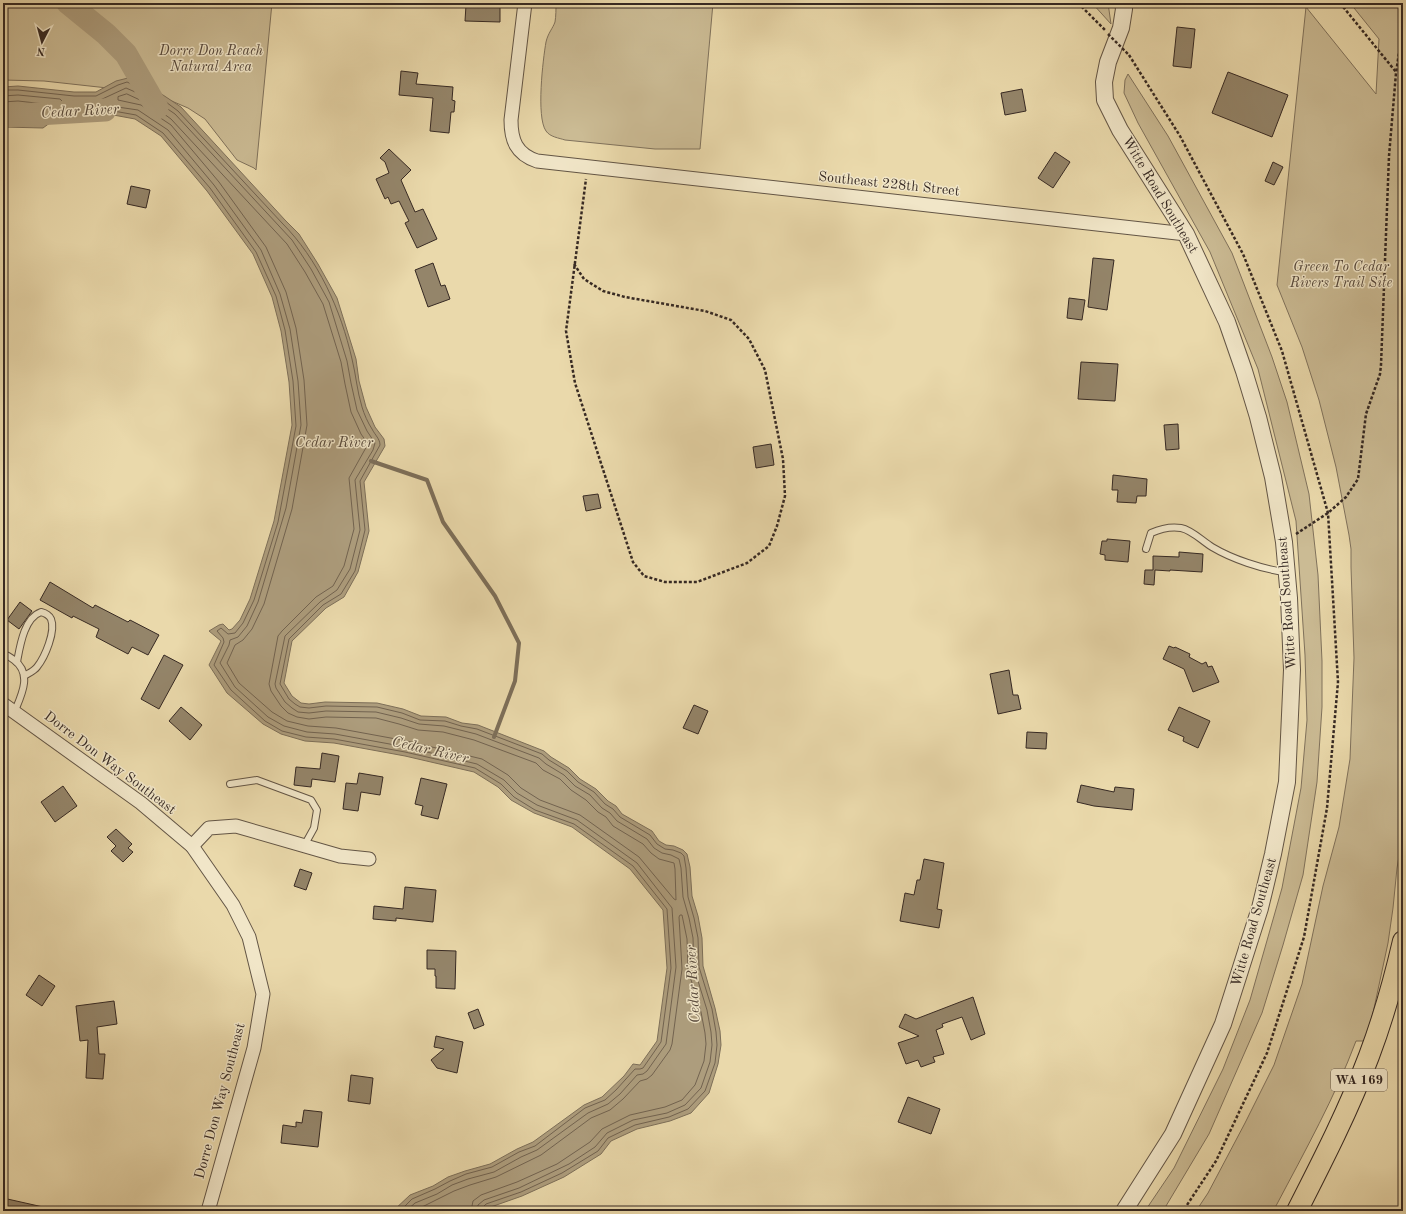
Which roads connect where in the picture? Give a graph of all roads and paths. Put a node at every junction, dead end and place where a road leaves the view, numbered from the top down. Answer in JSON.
{"nodes":[{"id":1,"x":525,"y":3,"type":"edge"},
{"id":2,"x":1078,"y":3,"type":"edge"},
{"id":3,"x":1123,"y":3,"type":"edge"},
{"id":4,"x":1340,"y":3,"type":"edge"},
{"id":5,"x":1403,"y":26,"type":"edge"},
{"id":6,"x":1396,"y":73,"type":"junction"},
{"id":7,"x":587,"y":166,"type":"junction"},
{"id":8,"x":1186,"y":234,"type":"junction"},
{"id":9,"x":574,"y":264,"type":"junction"},
{"id":10,"x":1328,"y":513,"type":"junction"},
{"id":11,"x":1284,"y":542,"type":"junction"},
{"id":12,"x":1146,"y":549,"type":"dead end"},
{"id":13,"x":1287,"y":572,"type":"junction"},
{"id":14,"x":3,"y":654,"type":"edge"},
{"id":15,"x":16,"y":662,"type":"junction"},
{"id":16,"x":24,"y":676,"type":"junction"},
{"id":17,"x":3,"y":704,"type":"edge"},
{"id":18,"x":14,"y":713,"type":"junction"},
{"id":19,"x":230,"y":784,"type":"dead end"},
{"id":20,"x":192,"y":846,"type":"junction"},
{"id":21,"x":304,"y":846,"type":"junction"},
{"id":22,"x":369,"y":859,"type":"dead end"},
{"id":23,"x":1403,"y":941,"type":"edge"},
{"id":24,"x":208,"y":1211,"type":"edge"},
{"id":25,"x":1124,"y":1211,"type":"edge"},
{"id":26,"x":1183,"y":1211,"type":"edge"},
{"id":27,"x":1297,"y":1211,"type":"edge"}],
"edges":[{"from":1,"to":7,"type":"street","name":"Southeast 228th Street"},
{"from":2,"to":10,"type":"path","bridge":true},
{"from":3,"to":8,"type":"street","name":"Witte Road Southeast"},
{"from":4,"to":6,"type":"path"},
{"from":5,"to":6,"type":"path"},
{"from":6,"to":10,"type":"path"},
{"from":7,"to":8,"type":"street","name":"Southeast 228th Street"},
{"from":7,"to":9,"type":"path"},
{"from":8,"to":11,"type":"street","name":"Witte Road Southeast"},
{"from":9,"to":9,"type":"path"},
{"from":10,"to":11,"type":"path"},
{"from":10,"to":26,"type":"path"},
{"from":11,"to":13,"type":"street","name":"Witte Road Southeast"},
{"from":12,"to":13,"type":"lane"},
{"from":13,"to":25,"type":"street","name":"Witte Road Southeast"},
{"from":14,"to":15,"type":"lane"},
{"from":15,"to":16,"type":"lane"},
{"from":15,"to":16,"type":"lane"},
{"from":16,"to":18,"type":"lane"},
{"from":17,"to":18,"type":"street","name":"Dorre Don Way Southeast"},
{"from":18,"to":20,"type":"street","name":"Dorre Don Way Southeast"},
{"from":19,"to":21,"type":"lane"},
{"from":20,"to":21,"type":"street"},
{"from":20,"to":24,"type":"street","name":"Dorre Don Way Southeast"},
{"from":21,"to":22,"type":"street"},
{"from":23,"to":27,"type":"main road","number":"WA 169"}]}
